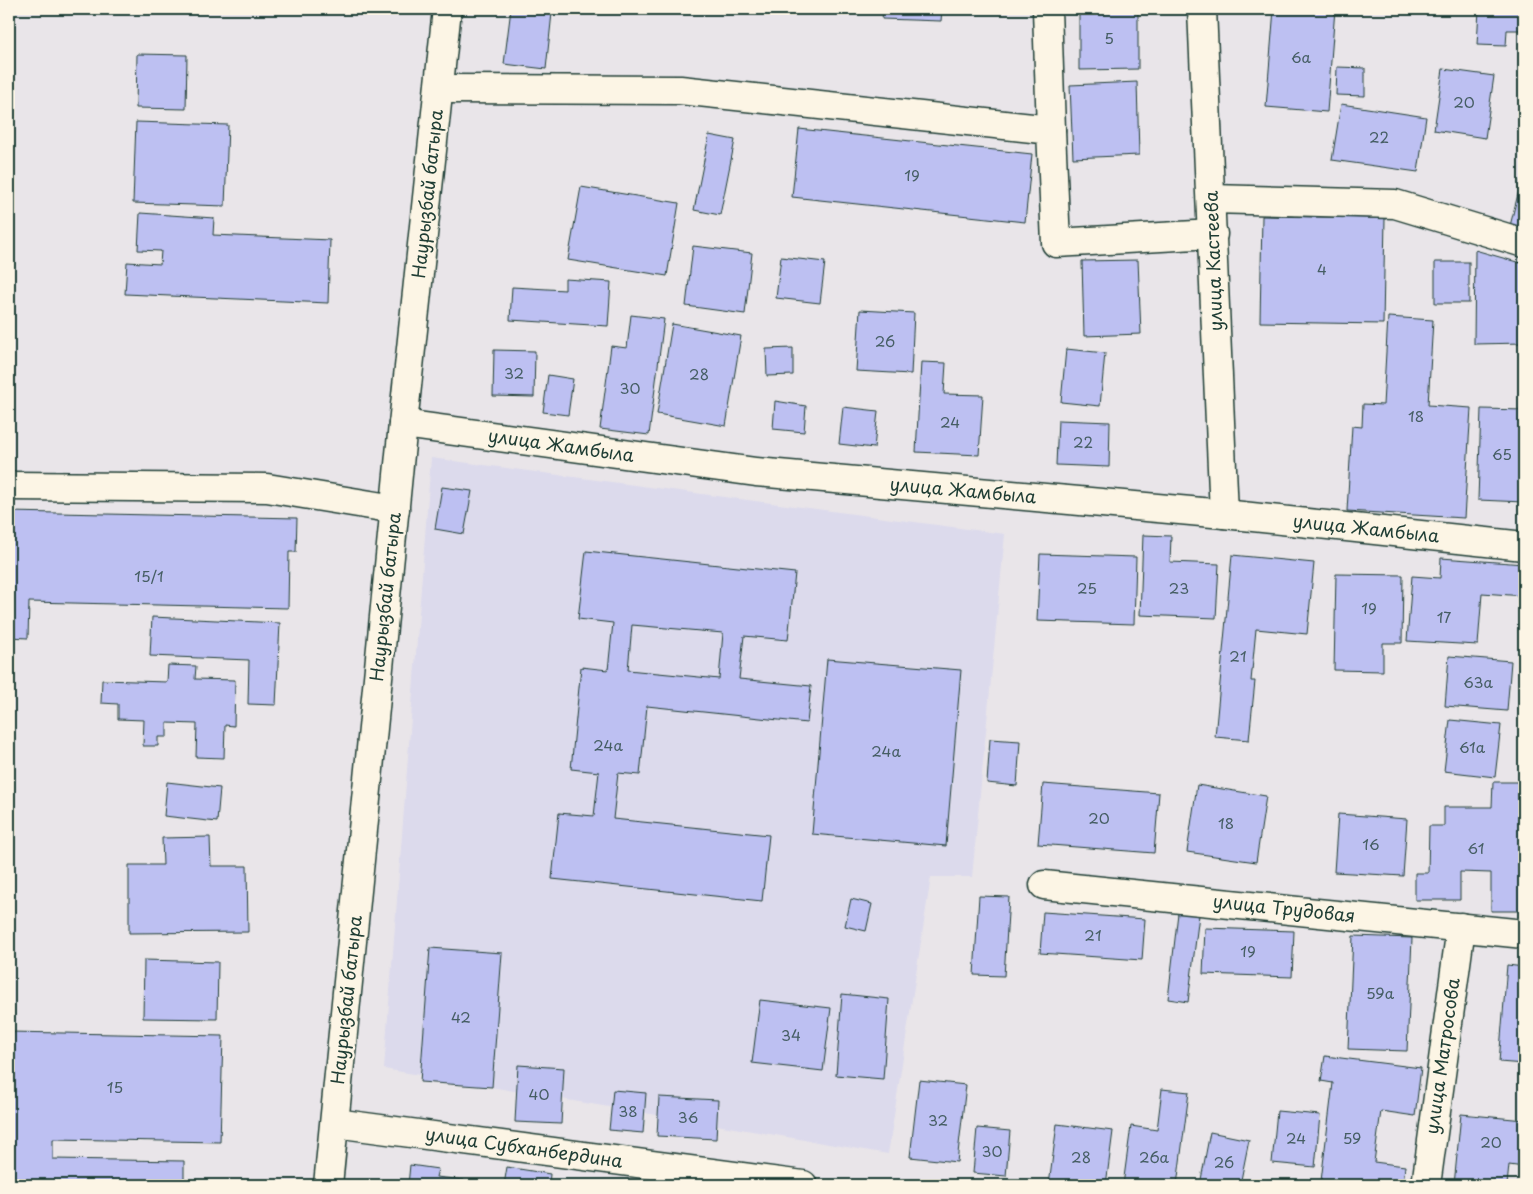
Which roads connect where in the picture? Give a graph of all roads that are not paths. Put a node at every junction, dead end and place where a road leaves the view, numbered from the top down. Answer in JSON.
{"nodes":[{"id":1,"x":447,"y":9,"type":"edge"},
{"id":2,"x":1047,"y":9,"type":"edge"},
{"id":3,"x":1202,"y":9,"type":"edge"},
{"id":4,"x":439,"y":89,"type":"junction"},
{"id":5,"x":1051,"y":130,"type":"junction"},
{"id":6,"x":1211,"y":199,"type":"junction"},
{"id":7,"x":1213,"y":234,"type":"junction"},
{"id":8,"x":1524,"y":243,"type":"edge"},
{"id":9,"x":403,"y":424,"type":"junction"},
{"id":10,"x":9,"y":486,"type":"edge"},
{"id":11,"x":395,"y":508,"type":"junction"},
{"id":12,"x":1224,"y":514,"type":"junction"},
{"id":13,"x":1524,"y":546,"type":"edge"},
{"id":14,"x":1044,"y":885,"type":"dead end"},
{"id":15,"x":1461,"y":927,"type":"junction"},
{"id":16,"x":1524,"y":934,"type":"edge"},
{"id":17,"x":335,"y":1123,"type":"junction"},
{"id":18,"x":328,"y":1185,"type":"edge"},
{"id":19,"x":803,"y":1185,"type":"edge"},
{"id":20,"x":1426,"y":1185,"type":"edge"}],
"edges":[{"from":1,"to":4,"type":"street","name":"Наурызбай батыра"},
{"from":2,"to":5,"type":"street"},
{"from":3,"to":6,"type":"street","name":"улица Кастеева"},
{"from":4,"to":5,"type":"street"},
{"from":4,"to":9,"type":"street","name":"Наурызбай батыра"},
{"from":5,"to":7,"type":"street"},
{"from":6,"to":7,"type":"street","name":"улица Кастеева"},
{"from":6,"to":8,"type":"street"},
{"from":7,"to":12,"type":"street","name":"улица Кастеева"},
{"from":9,"to":11,"type":"street","name":"Наурызбай батыра"},
{"from":9,"to":12,"type":"street","name":"улица Жамбыла"},
{"from":10,"to":11,"type":"street"},
{"from":11,"to":17,"type":"street","name":"Наурызбай батыра"},
{"from":12,"to":13,"type":"street","name":"улица Жамбыла"},
{"from":14,"to":15,"type":"street","name":"улица Трудовая"},
{"from":15,"to":16,"type":"street","name":"улица Трудовая"},
{"from":15,"to":20,"type":"street","name":"улица Матросова"},
{"from":17,"to":18,"type":"street","name":"Наурызбай батыра"},
{"from":17,"to":19,"type":"street","name":"улица Субханбердина"}]}
